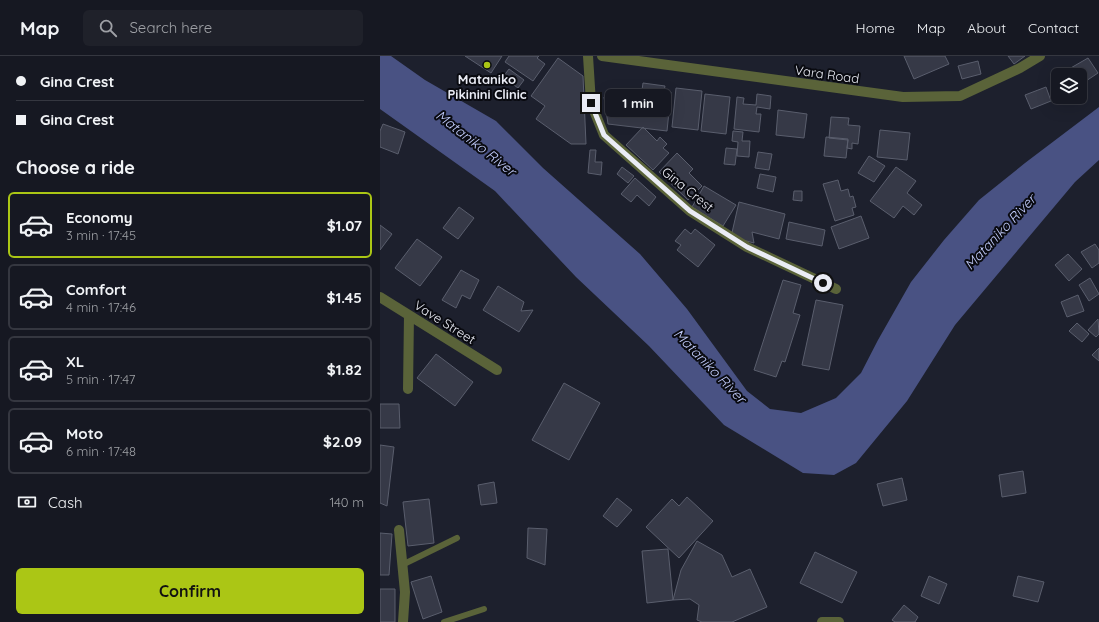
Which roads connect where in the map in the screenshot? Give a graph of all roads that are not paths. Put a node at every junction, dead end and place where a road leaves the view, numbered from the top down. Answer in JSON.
{"nodes":[{"id":1,"x":588,"y":56,"type":"edge"},
{"id":2,"x":602,"y":56,"type":"edge"},
{"id":3,"x":1040,"y":56,"type":"edge"},
{"id":4,"x":836,"y":289,"type":"dead end"},
{"id":5,"x":380,"y":297,"type":"edge"},
{"id":6,"x":409,"y":315,"type":"junction"},
{"id":7,"x":497,"y":370,"type":"dead end"},
{"id":8,"x":408,"y":390,"type":"dead end"},
{"id":9,"x":399,"y":530,"type":"dead end"},
{"id":10,"x":457,"y":538,"type":"dead end"},
{"id":11,"x":404,"y":564,"type":"junction"},
{"id":12,"x":484,"y":609,"type":"dead end"},
{"id":13,"x":403,"y":622,"type":"edge"},
{"id":14,"x":444,"y":622,"type":"edge"},
{"id":15,"x":822,"y":622,"type":"edge"},
{"id":16,"x":839,"y":622,"type":"edge"}],
"edges":[{"from":1,"to":4,"type":"street","name":"Gina Crest"},
{"from":2,"to":3,"type":"street","name":"Vara Road"},
{"from":5,"to":6,"type":"street","name":"Vave Street"},
{"from":6,"to":7,"type":"street","name":"Vave Street"},
{"from":6,"to":8,"type":"street"},
{"from":9,"to":11,"type":"street"},
{"from":10,"to":11,"type":"lane"},
{"from":11,"to":13,"type":"street"},
{"from":12,"to":14,"type":"lane"},
{"from":15,"to":16,"type":"street"}]}
